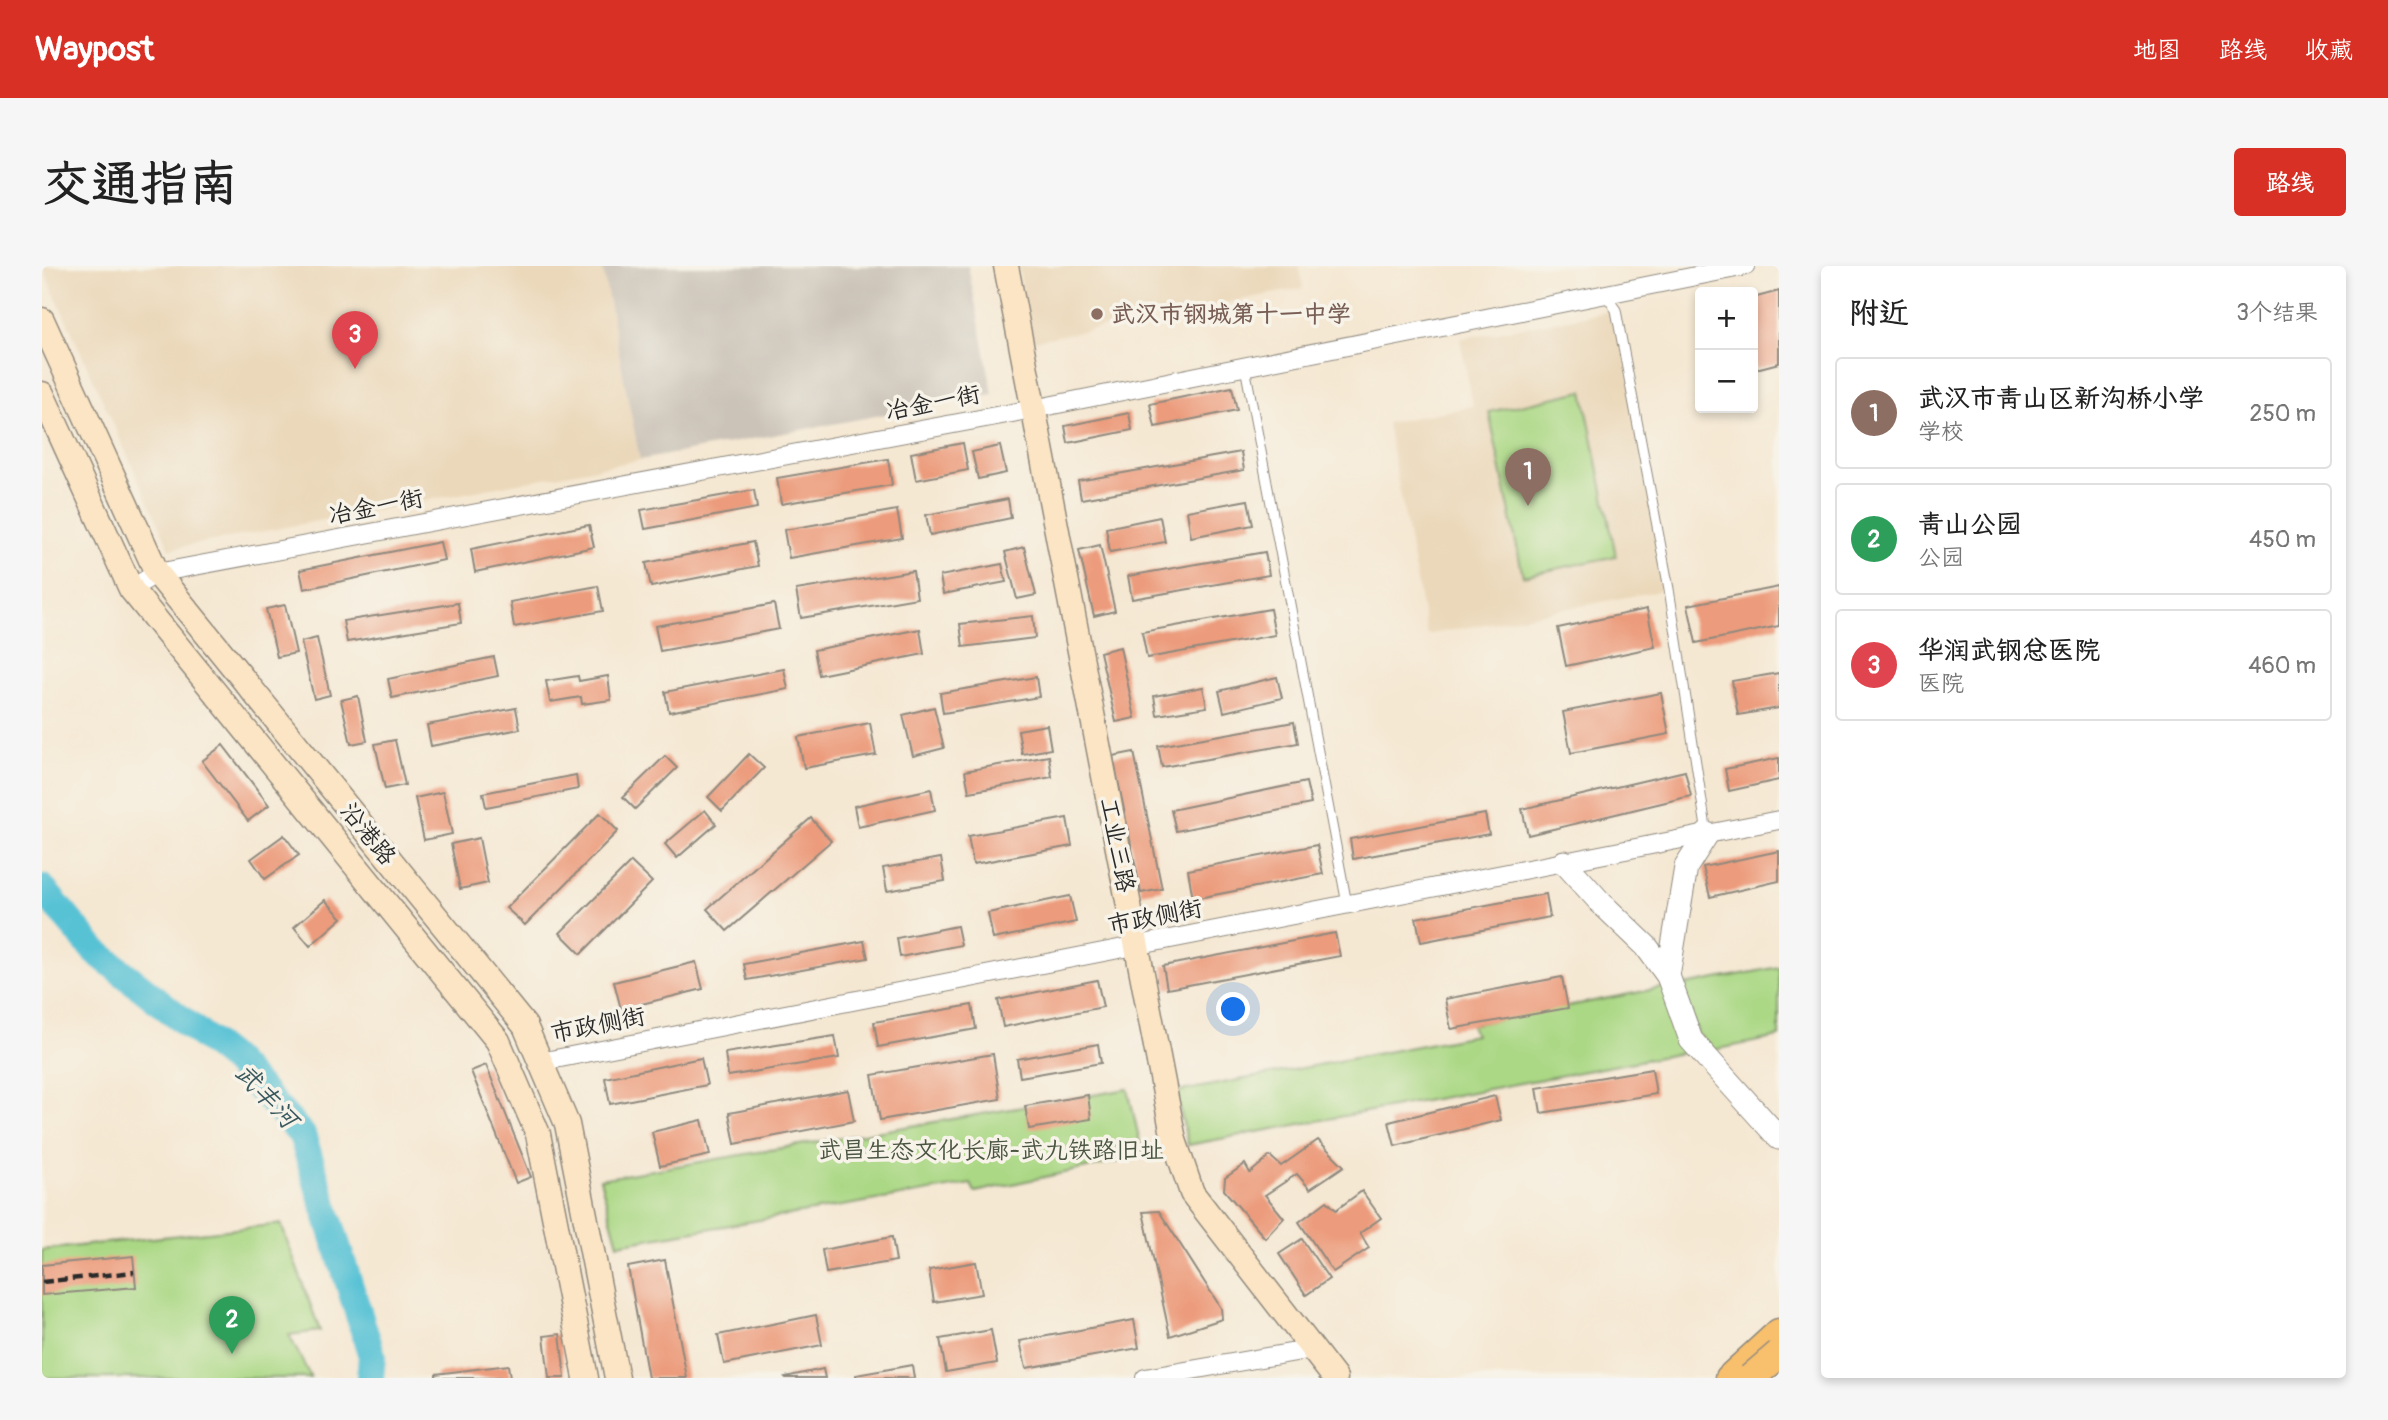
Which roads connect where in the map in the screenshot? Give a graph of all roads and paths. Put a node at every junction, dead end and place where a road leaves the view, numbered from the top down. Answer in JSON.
{"nodes":[{"id":1,"x":1006,"y":266,"type":"edge"},
{"id":2,"x":1746,"y":266,"type":"edge"},
{"id":3,"x":1605,"y":295,"type":"junction"},
{"id":4,"x":42,"y":320,"type":"edge"},
{"id":5,"x":1245,"y":366,"type":"junction"},
{"id":6,"x":42,"y":394,"type":"edge"},
{"id":7,"x":1033,"y":409,"type":"junction"},
{"id":8,"x":157,"y":573,"type":"junction"},
{"id":9,"x":131,"y":589,"type":"junction"},
{"id":10,"x":1779,"y":820,"type":"edge"},
{"id":11,"x":1707,"y":834,"type":"junction"},
{"id":12,"x":1564,"y":862,"type":"junction"},
{"id":13,"x":422,"y":900,"type":"junction"},
{"id":14,"x":1347,"y":904,"type":"junction"},
{"id":15,"x":398,"y":918,"type":"junction"},
{"id":16,"x":1136,"y":946,"type":"junction"},
{"id":17,"x":1668,"y":976,"type":"junction"},
{"id":18,"x":540,"y":1062,"type":"junction"},
{"id":19,"x":1779,"y":1138,"type":"edge"},
{"id":20,"x":1779,"y":1333,"type":"edge"},
{"id":21,"x":1313,"y":1349,"type":"junction"},
{"id":22,"x":1779,"y":1354,"type":"edge"},
{"id":23,"x":586,"y":1378,"type":"edge"},
{"id":24,"x":617,"y":1378,"type":"edge"},
{"id":25,"x":1145,"y":1378,"type":"edge"},
{"id":26,"x":1335,"y":1378,"type":"edge"},
{"id":27,"x":1730,"y":1378,"type":"edge"},
{"id":28,"x":1751,"y":1378,"type":"edge"}],
"edges":[{"from":1,"to":7,"type":"main road","name":"工业三路"},
{"from":2,"to":3,"type":"street","name":"冶金一街"},
{"from":3,"to":5,"type":"street","name":"冶金一街"},
{"from":3,"to":11,"type":"lane"},
{"from":4,"to":8,"type":"main road","name":"沿港路"},
{"from":5,"to":7,"type":"street","name":"冶金一街"},
{"from":5,"to":14,"type":"lane"},
{"from":6,"to":9,"type":"main road","name":"沿港路"},
{"from":7,"to":8,"type":"street","name":"冶金一街"},
{"from":7,"to":16,"type":"main road","name":"工业三路"},
{"from":8,"to":9,"type":"street","name":"冶金一街"},
{"from":8,"to":13,"type":"main road","name":"沿港路"},
{"from":9,"to":15,"type":"main road","name":"沿港路"},
{"from":10,"to":11,"type":"street","name":"市政侧街"},
{"from":11,"to":12,"type":"street","name":"市政侧街"},
{"from":11,"to":17,"type":"street"},
{"from":12,"to":14,"type":"street","name":"市政侧街"},
{"from":12,"to":17,"type":"street"},
{"from":13,"to":15,"type":"main road"},
{"from":13,"to":18,"type":"main road","name":"沿港路"},
{"from":14,"to":16,"type":"street","name":"市政侧街"},
{"from":15,"to":23,"type":"main road","name":"沿港路"},
{"from":16,"to":18,"type":"street","name":"市政侧街"},
{"from":16,"to":21,"type":"main road","name":"工业三路"},
{"from":17,"to":19,"type":"street"},
{"from":18,"to":24,"type":"main road","name":"沿港路"},
{"from":20,"to":27,"type":"main road"},
{"from":21,"to":25,"type":"street"},
{"from":21,"to":26,"type":"main road","name":"工业三路"},
{"from":22,"to":28,"type":"main road","bridge":true}]}
